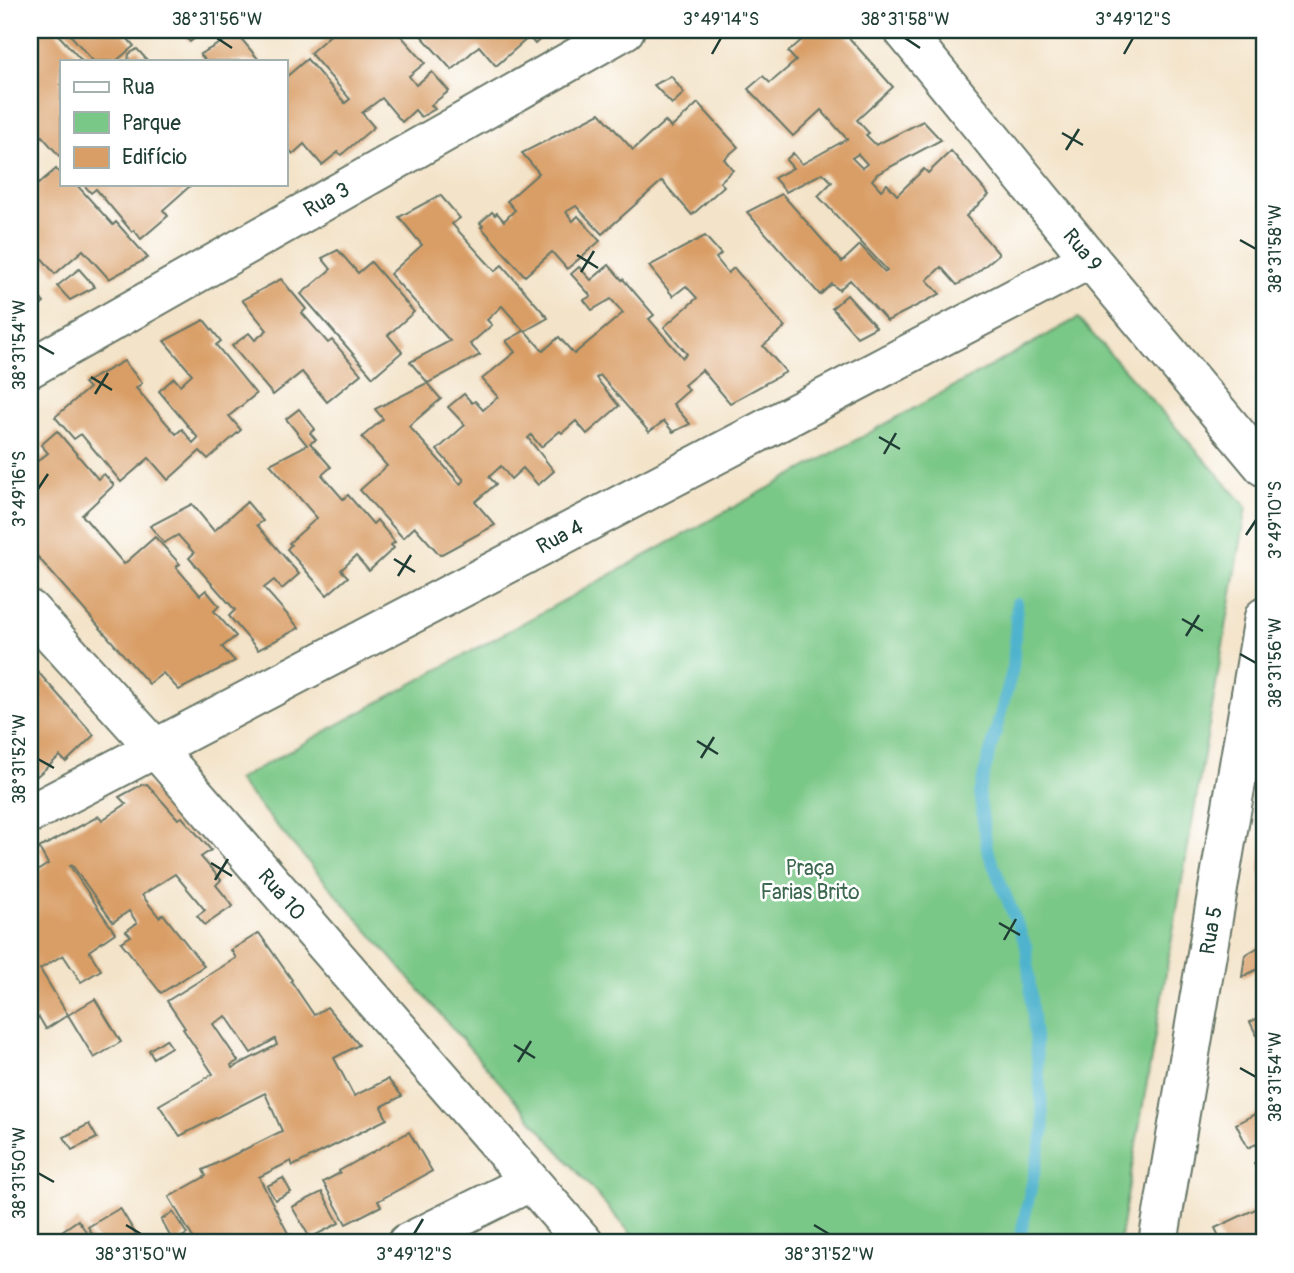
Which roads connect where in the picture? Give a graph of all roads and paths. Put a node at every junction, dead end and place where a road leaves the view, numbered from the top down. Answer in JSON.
{"nodes":[{"id":1,"x":625,"y":30,"type":"edge"},
{"id":2,"x":903,"y":30,"type":"edge"},
{"id":3,"x":1090,"y":259,"type":"junction"},
{"id":4,"x":30,"y":368,"type":"edge"},
{"id":5,"x":1264,"y":467,"type":"edge"},
{"id":6,"x":30,"y":610,"type":"edge"},
{"id":7,"x":1264,"y":617,"type":"edge"},
{"id":8,"x":155,"y":748,"type":"junction"},
{"id":9,"x":30,"y":814,"type":"edge"},
{"id":10,"x":530,"y":1182,"type":"junction"},
{"id":11,"x":407,"y":1243,"type":"edge"},
{"id":12,"x":584,"y":1243,"type":"edge"},
{"id":13,"x":1158,"y":1243,"type":"edge"}],
"edges":[{"from":1,"to":4,"type":"street","name":"Rua 3"},
{"from":2,"to":3,"type":"street","name":"Rua 9"},
{"from":3,"to":5,"type":"street","name":"Rua 9"},
{"from":3,"to":8,"type":"street","name":"Rua 4"},
{"from":6,"to":8,"type":"street","name":"Rua 10"},
{"from":7,"to":13,"type":"street","name":"Rua 5"},
{"from":8,"to":9,"type":"street","name":"Rua 4"},
{"from":8,"to":10,"type":"street","name":"Rua 10"},
{"from":10,"to":11,"type":"street"},
{"from":10,"to":12,"type":"street","name":"Rua 10"}]}
